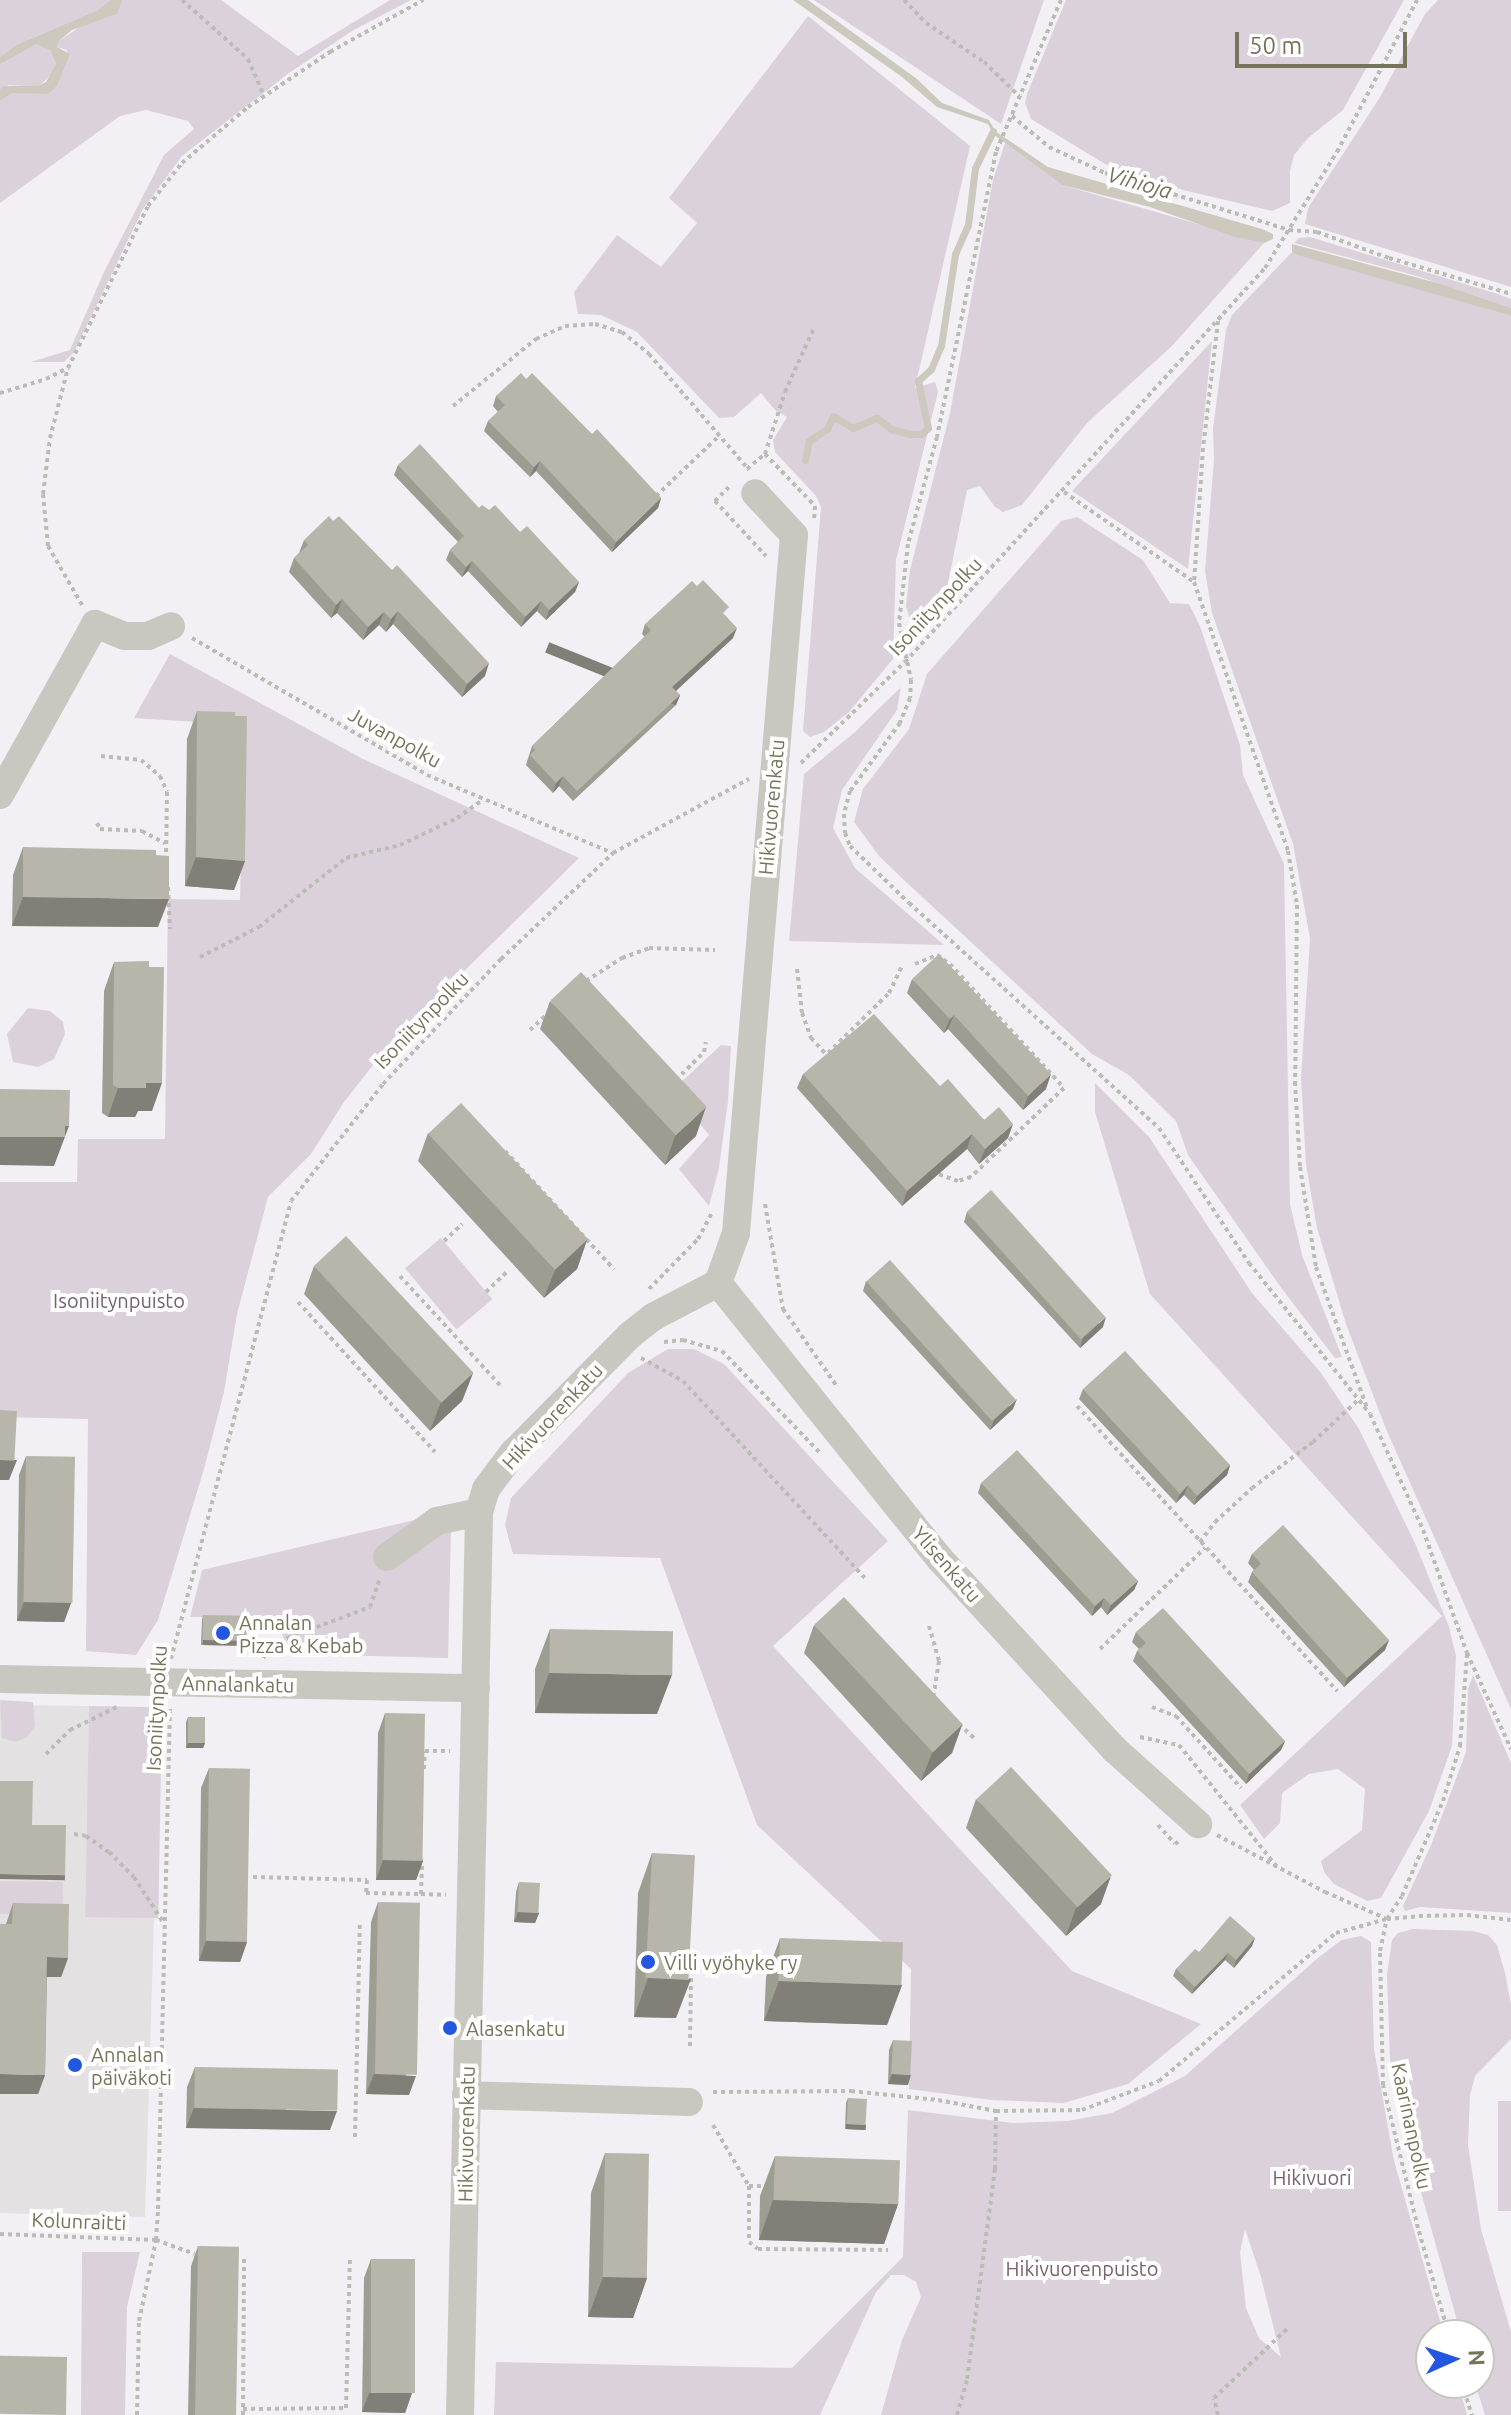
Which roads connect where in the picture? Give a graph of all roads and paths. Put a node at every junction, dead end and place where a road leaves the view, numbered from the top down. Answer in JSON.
{"nodes":[{"id":1,"x":182,"y":0,"type":"edge"},
{"id":2,"x":423,"y":0,"type":"edge"},
{"id":3,"x":904,"y":0,"type":"edge"},
{"id":4,"x":1061,"y":0,"type":"edge"},
{"id":5,"x":1417,"y":0,"type":"edge"},
{"id":6,"x":264,"y":96,"type":"junction"},
{"id":7,"x":1019,"y":96,"type":"junction"},
{"id":8,"x":1012,"y":116,"type":"junction"},
{"id":9,"x":1289,"y":230,"type":"junction"},
{"id":10,"x":1511,"y":294,"type":"edge"},
{"id":11,"x":1219,"y":320,"type":"junction"},
{"id":12,"x":815,"y":326,"type":"dead end"},
{"id":13,"x":68,"y":368,"type":"junction"},
{"id":14,"x":0,"y":393,"type":"edge"},
{"id":15,"x":453,"y":406,"type":"dead end"},
{"id":16,"x":720,"y":435,"type":"junction"},
{"id":17,"x":765,"y":454,"type":"junction"},
{"id":18,"x":752,"y":481,"type":"junction"},
{"id":19,"x":1064,"y":492,"type":"junction"},
{"id":20,"x":656,"y":496,"type":"edge"},
{"id":21,"x":814,"y":521,"type":"dead end"},
{"id":22,"x":774,"y":565,"type":"dead end"},
{"id":23,"x":1194,"y":582,"type":"junction"},
{"id":24,"x":95,"y":624,"type":"junction"},
{"id":25,"x":171,"y":626,"type":"joint"},
{"id":26,"x":905,"y":662,"type":"junction"},
{"id":27,"x":101,"y":756,"type":"dead end"},
{"id":28,"x":795,"y":756,"type":"dead end"},
{"id":29,"x":755,"y":791,"type":"dead end"},
{"id":30,"x":0,"y":795,"type":"edge"},
{"id":31,"x":483,"y":800,"type":"junction"},
{"id":32,"x":97,"y":823,"type":"dead end"},
{"id":33,"x":165,"y":843,"type":"junction"},
{"id":34,"x":613,"y":853,"type":"junction"},
{"id":35,"x":166,"y":862,"type":"edge"},
{"id":36,"x":167,"y":877,"type":"edge"},
{"id":37,"x":170,"y":929,"type":"edge"},
{"id":38,"x":715,"y":950,"type":"dead end"},
{"id":39,"x":200,"y":957,"type":"dead end"},
{"id":40,"x":903,"y":964,"type":"dead end"},
{"id":41,"x":915,"y":964,"type":"dead end"},
{"id":42,"x":797,"y":969,"type":"dead end"},
{"id":43,"x":576,"y":989,"type":"edge"},
{"id":44,"x":553,"y":1009,"type":"edge"},
{"id":45,"x":530,"y":1030,"type":"dead end"},
{"id":46,"x":706,"y":1042,"type":"dead end"},
{"id":47,"x":827,"y":1054,"type":"junction"},
{"id":48,"x":834,"y":1062,"type":"edge"},
{"id":49,"x":674,"y":1082,"type":"edge"},
{"id":50,"x":505,"y":1151,"type":"edge"},
{"id":51,"x":934,"y":1172,"type":"edge"},
{"id":52,"x":765,"y":1201,"type":"dead end"},
{"id":53,"x":715,"y":1207,"type":"dead end"},
{"id":54,"x":462,"y":1224,"type":"dead end"},
{"id":55,"x":444,"y":1241,"type":"dead end"},
{"id":56,"x":614,"y":1269,"type":"dead end"},
{"id":57,"x":507,"y":1272,"type":"dead end"},
{"id":58,"x":400,"y":1276,"type":"dead end"},
{"id":59,"x":718,"y":1283,"type":"junction"},
{"id":60,"x":486,"y":1292,"type":"dead end"},
{"id":61,"x":646,"y":1292,"type":"dead end"},
{"id":62,"x":298,"y":1302,"type":"dead end"},
{"id":63,"x":660,"y":1342,"type":"dead end"},
{"id":64,"x":648,"y":1349,"type":"dead end"},
{"id":65,"x":500,"y":1385,"type":"dead end"},
{"id":66,"x":843,"y":1396,"type":"dead end"},
{"id":67,"x":1358,"y":1400,"type":"junction"},
{"id":68,"x":1077,"y":1406,"type":"dead end"},
{"id":69,"x":1370,"y":1414,"type":"junction"},
{"id":70,"x":435,"y":1452,"type":"dead end"},
{"id":71,"x":827,"y":1461,"type":"dead end"},
{"id":72,"x":479,"y":1512,"type":"junction"},
{"id":73,"x":1200,"y":1542,"type":"junction"},
{"id":74,"x":1205,"y":1548,"type":"junction"},
{"id":75,"x":387,"y":1557,"type":"joint"},
{"id":76,"x":865,"y":1578,"type":"dead end"},
{"id":77,"x":929,"y":1626,"type":"dead end"},
{"id":78,"x":1100,"y":1649,"type":"dead end"},
{"id":79,"x":1467,"y":1653,"type":"junction"},
{"id":80,"x":257,"y":1665,"type":"dead end"},
{"id":81,"x":0,"y":1679,"type":"edge"},
{"id":82,"x":171,"y":1683,"type":"junction"},
{"id":83,"x":921,"y":1686,"type":"edge"},
{"id":84,"x":476,"y":1688,"type":"junction"},
{"id":85,"x":1337,"y":1691,"type":"dead end"},
{"id":86,"x":932,"y":1697,"type":"junction"},
{"id":87,"x":124,"y":1704,"type":"dead end"},
{"id":88,"x":1152,"y":1707,"type":"dead end"},
{"id":89,"x":943,"y":1708,"type":"edge"},
{"id":90,"x":954,"y":1718,"type":"edge"},
{"id":91,"x":1128,"y":1735,"type":"dead end"},
{"id":92,"x":976,"y":1740,"type":"dead end"},
{"id":93,"x":1511,"y":1749,"type":"edge"},
{"id":94,"x":456,"y":1751,"type":"dead end"},
{"id":95,"x":46,"y":1754,"type":"dead end"},
{"id":96,"x":424,"y":1783,"type":"edge"},
{"id":97,"x":1241,"y":1788,"type":"dead end"},
{"id":98,"x":1227,"y":1801,"type":"junction"},
{"id":99,"x":1155,"y":1821,"type":"dead end"},
{"id":100,"x":1198,"y":1824,"type":"junction"},
{"id":101,"x":74,"y":1834,"type":"dead end"},
{"id":102,"x":422,"y":1846,"type":"edge"},
{"id":103,"x":1278,"y":1868,"type":"junction"},
{"id":104,"x":253,"y":1877,"type":"dead end"},
{"id":105,"x":421,"y":1894,"type":"junction"},
{"id":106,"x":453,"y":1895,"type":"dead end"},
{"id":107,"x":1387,"y":1919,"type":"junction"},
{"id":108,"x":1510,"y":1919,"type":"edge"},
{"id":109,"x":360,"y":1922,"type":"dead end"},
{"id":110,"x":164,"y":1924,"type":"junction"},
{"id":111,"x":691,"y":1968,"type":"edge"},
{"id":112,"x":690,"y":2046,"type":"dead end"},
{"id":113,"x":466,"y":2095,"type":"junction"},
{"id":114,"x":689,"y":2102,"type":"joint"},
{"id":115,"x":996,"y":2111,"type":"junction"},
{"id":116,"x":713,"y":2125,"type":"dead end"},
{"id":117,"x":355,"y":2137,"type":"dead end"},
{"id":118,"x":749,"y":2186,"type":"junction"},
{"id":119,"x":778,"y":2187,"type":"edge"},
{"id":120,"x":0,"y":2234,"type":"edge"},
{"id":121,"x":156,"y":2240,"type":"junction"},
{"id":122,"x":888,"y":2250,"type":"edge"},
{"id":123,"x":195,"y":2254,"type":"edge"},
{"id":124,"x":244,"y":2255,"type":"dead end"},
{"id":125,"x":350,"y":2257,"type":"dead end"},
{"id":126,"x":1444,"y":2319,"type":"edge"},
{"id":127,"x":1289,"y":2327,"type":"dead end"},
{"id":128,"x":243,"y":2412,"type":"edge"},
{"id":129,"x":137,"y":2415,"type":"edge"},
{"id":130,"x":460,"y":2415,"type":"edge"},
{"id":131,"x":957,"y":2415,"type":"edge"},
{"id":132,"x":1218,"y":2415,"type":"edge"}],
"edges":[{"from":1,"to":6,"type":"path"},
{"from":2,"to":6,"type":"path"},
{"from":3,"to":7,"type":"path"},
{"from":4,"to":7,"type":"path"},
{"from":5,"to":9,"type":"path","name":"Isoniitynpolku"},
{"from":6,"to":13,"type":"path"},
{"from":7,"to":8,"type":"path"},
{"from":8,"to":9,"type":"path"},
{"from":8,"to":26,"type":"path"},
{"from":9,"to":10,"type":"path"},
{"from":9,"to":11,"type":"path","name":"Isoniitynpolku"},
{"from":11,"to":19,"type":"path","name":"Isoniitynpolku"},
{"from":11,"to":23,"type":"path"},
{"from":12,"to":17,"type":"path"},
{"from":13,"to":14,"type":"path"},
{"from":13,"to":24,"type":"path"},
{"from":15,"to":16,"type":"path"},
{"from":16,"to":18,"type":"path"},
{"from":16,"to":20,"type":"path"},
{"from":17,"to":18,"type":"path"},
{"from":17,"to":21,"type":"path"},
{"from":18,"to":22,"type":"path"},
{"from":18,"to":59,"type":"street","name":"Hikivuorenkatu"},
{"from":19,"to":23,"type":"path"},
{"from":19,"to":26,"type":"path","name":"Isoniitynpolku"},
{"from":23,"to":69,"type":"path"},
{"from":24,"to":25,"type":"street"},
{"from":24,"to":30,"type":"street"},
{"from":25,"to":31,"type":"path","name":"Juvanpolku"},
{"from":26,"to":28,"type":"path","name":"Isoniitynpolku"},
{"from":26,"to":67,"type":"path"},
{"from":27,"to":33,"type":"path"},
{"from":29,"to":34,"type":"path","name":"Isoniitynpolku"},
{"from":31,"to":34,"type":"path","name":"Juvanpolku"},
{"from":31,"to":39,"type":"path"},
{"from":32,"to":33,"type":"path"},
{"from":33,"to":35,"type":"path"},
{"from":34,"to":82,"type":"path","name":"Isoniitynpolku"},
{"from":36,"to":37,"type":"path"},
{"from":38,"to":43,"type":"path"},
{"from":40,"to":47,"type":"path"},
{"from":41,"to":51,"type":"path"},
{"from":42,"to":47,"type":"path"},
{"from":44,"to":45,"type":"path"},
{"from":46,"to":49,"type":"path"},
{"from":47,"to":48,"type":"path"},
{"from":50,"to":56,"type":"path"},
{"from":52,"to":66,"type":"path"},
{"from":53,"to":61,"type":"path"},
{"from":54,"to":55,"type":"path"},
{"from":57,"to":60,"type":"path"},
{"from":58,"to":65,"type":"path"},
{"from":59,"to":72,"type":"street","name":"Hikivuorenkatu"},
{"from":59,"to":100,"type":"street","name":"Ylisenkatu"},
{"from":62,"to":70,"type":"path"},
{"from":63,"to":71,"type":"path"},
{"from":64,"to":76,"type":"path"},
{"from":67,"to":69,"type":"path"},
{"from":67,"to":73,"type":"path"},
{"from":68,"to":73,"type":"path"},
{"from":69,"to":79,"type":"path"},
{"from":72,"to":75,"type":"street"},
{"from":72,"to":84,"type":"street","name":"Hikivuorenkatu"},
{"from":73,"to":74,"type":"path"},
{"from":74,"to":78,"type":"path"},
{"from":74,"to":85,"type":"path"},
{"from":75,"to":80,"type":"path"},
{"from":77,"to":86,"type":"path"},
{"from":79,"to":93,"type":"path"},
{"from":79,"to":107,"type":"path","name":"Kaarinanpolku"},
{"from":81,"to":82,"type":"street","name":"Annalankatu"},
{"from":82,"to":84,"type":"street","name":"Annalankatu"},
{"from":82,"to":110,"type":"path","name":"Isoniitynpolku"},
{"from":83,"to":86,"type":"path"},
{"from":84,"to":113,"type":"street","name":"Hikivuorenkatu"},
{"from":86,"to":89,"type":"path"},
{"from":87,"to":95,"type":"path"},
{"from":88,"to":97,"type":"path"},
{"from":90,"to":92,"type":"path"},
{"from":91,"to":98,"type":"path"},
{"from":94,"to":96,"type":"path"},
{"from":98,"to":100,"type":"path"},
{"from":98,"to":103,"type":"path"},
{"from":99,"to":100,"type":"path"},
{"from":100,"to":103,"type":"path"},
{"from":101,"to":110,"type":"path"},
{"from":102,"to":105,"type":"path"},
{"from":103,"to":107,"type":"path"},
{"from":104,"to":105,"type":"path"},
{"from":105,"to":106,"type":"path"},
{"from":107,"to":108,"type":"path"},
{"from":107,"to":115,"type":"path"},
{"from":107,"to":126,"type":"path","name":"Kaarinanpolku"},
{"from":109,"to":117,"type":"path"},
{"from":110,"to":121,"type":"path","name":"Isoniitynpolku"},
{"from":111,"to":112,"type":"path"},
{"from":113,"to":114,"type":"street"},
{"from":113,"to":130,"type":"street","name":"Hikivuorenkatu"},
{"from":114,"to":115,"type":"path"},
{"from":115,"to":131,"type":"path"},
{"from":116,"to":118,"type":"path"},
{"from":118,"to":119,"type":"path"},
{"from":118,"to":122,"type":"path"},
{"from":120,"to":121,"type":"path","name":"Kolunraitti"},
{"from":121,"to":123,"type":"path","name":"Kolunraitti"},
{"from":121,"to":129,"type":"path","name":"Isoniitynpolku"},
{"from":124,"to":128,"type":"path"},
{"from":125,"to":128,"type":"path"},
{"from":127,"to":132,"type":"path"}]}
